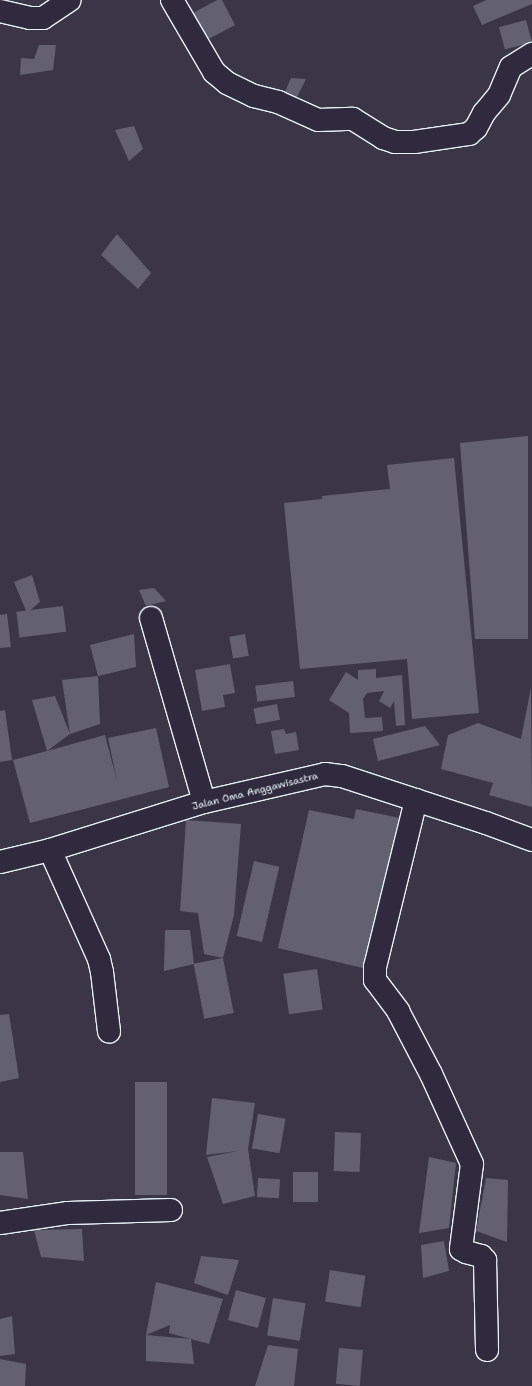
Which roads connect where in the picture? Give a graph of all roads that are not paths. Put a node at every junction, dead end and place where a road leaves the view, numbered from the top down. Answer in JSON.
{"nodes":[{"id":1,"x":70,"y":0,"type":"edge"},
{"id":2,"x":172,"y":0,"type":"edge"},
{"id":3,"x":0,"y":12,"type":"edge"},
{"id":4,"x":532,"y":54,"type":"edge"},
{"id":5,"x":151,"y":618,"type":"dead end"},
{"id":6,"x":416,"y":800,"type":"junction"},
{"id":7,"x":204,"y":802,"type":"junction"},
{"id":8,"x":532,"y":840,"type":"edge"},
{"id":9,"x":50,"y":850,"type":"junction"},
{"id":10,"x":0,"y":862,"type":"edge"},
{"id":11,"x":108,"y":1032,"type":"dead end"},
{"id":12,"x":172,"y":1210,"type":"dead end"},
{"id":13,"x":0,"y":1224,"type":"edge"},
{"id":14,"x":487,"y":1350,"type":"dead end"}],
"edges":[{"from":1,"to":3,"type":"street"},
{"from":2,"to":4,"type":"street"},
{"from":5,"to":7,"type":"street"},
{"from":6,"to":7,"type":"street","name":"Jalan Oma Anggawisastra"},
{"from":6,"to":8,"type":"street","name":"Jalan Oma Anggawisastra"},
{"from":6,"to":14,"type":"street"},
{"from":7,"to":9,"type":"street","name":"Jalan Oma Anggawisastra"},
{"from":9,"to":10,"type":"street","name":"Jalan Oma Anggawisastra"},
{"from":9,"to":11,"type":"street"},
{"from":12,"to":13,"type":"street"}]}
